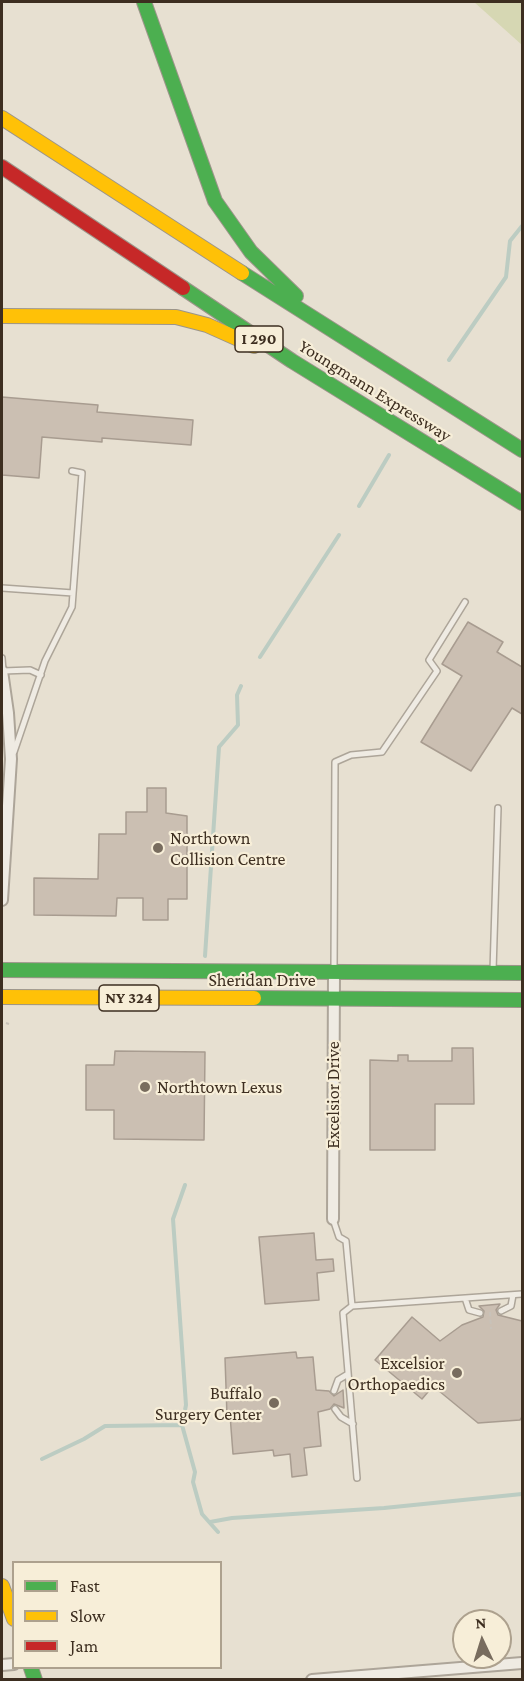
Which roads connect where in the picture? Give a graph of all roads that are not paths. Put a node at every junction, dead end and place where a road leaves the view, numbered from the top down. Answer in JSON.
{"nodes":[{"id":1,"x":144,"y":2,"type":"edge"},
{"id":2,"x":2,"y":118,"type":"edge"},
{"id":3,"x":2,"y":167,"type":"edge"},
{"id":4,"x":2,"y":316,"type":"edge"},
{"id":5,"x":343,"y":338,"type":"junction"},
{"id":6,"x":292,"y":361,"type":"junction"},
{"id":7,"x":522,"y":450,"type":"edge"},
{"id":8,"x":72,"y":471,"type":"dead end"},
{"id":9,"x":522,"y":502,"type":"edge"},
{"id":10,"x":2,"y":588,"type":"edge"},
{"id":11,"x":73,"y":593,"type":"junction"},
{"id":12,"x":465,"y":602,"type":"dead end"},
{"id":13,"x":2,"y":658,"type":"edge"},
{"id":14,"x":2,"y":671,"type":"edge"},
{"id":15,"x":41,"y":675,"type":"junction"},
{"id":16,"x":5,"y":725,"type":"edge"},
{"id":17,"x":11,"y":759,"type":"junction"},
{"id":18,"x":498,"y":808,"type":"dead end"},
{"id":19,"x":2,"y":900,"type":"edge"},
{"id":20,"x":2,"y":970,"type":"edge"},
{"id":21,"x":334,"y":972,"type":"junction"},
{"id":22,"x":493,"y":973,"type":"junction"},
{"id":23,"x":522,"y":973,"type":"edge"},
{"id":24,"x":2,"y":997,"type":"edge"},
{"id":25,"x":334,"y":999,"type":"junction"},
{"id":26,"x":522,"y":1000,"type":"edge"},
{"id":27,"x":333,"y":1219,"type":"joint"},
{"id":28,"x":522,"y":1294,"type":"edge"},
{"id":29,"x":513,"y":1295,"type":"junction"},
{"id":30,"x":465,"y":1298,"type":"junction"},
{"id":31,"x":352,"y":1306,"type":"junction"},
{"id":32,"x":501,"y":1311,"type":"dead end"},
{"id":33,"x":480,"y":1313,"type":"dead end"},
{"id":34,"x":348,"y":1374,"type":"junction"},
{"id":35,"x":334,"y":1390,"type":"dead end"},
{"id":36,"x":335,"y":1409,"type":"dead end"},
{"id":37,"x":353,"y":1424,"type":"junction"},
{"id":38,"x":357,"y":1478,"type":"dead end"},
{"id":39,"x":2,"y":1586,"type":"edge"},
{"id":40,"x":12,"y":1614,"type":"edge"},
{"id":41,"x":522,"y":1662,"type":"edge"},
{"id":42,"x":312,"y":1680,"type":"edge"}],
"edges":[{"from":1,"to":5,"type":"main road"},
{"from":2,"to":5,"type":"main road","name":"Youngmann Expressway","number":"I 290"},
{"from":3,"to":6,"type":"main road","name":"Youngmann Expressway","number":"I 290"},
{"from":4,"to":6,"type":"main road"},
{"from":5,"to":7,"type":"main road","name":"Youngmann Expressway","number":"I 290"},
{"from":6,"to":9,"type":"main road","name":"Youngmann Expressway","number":"I 290"},
{"from":8,"to":11,"type":"lane"},
{"from":10,"to":11,"type":"lane"},
{"from":11,"to":15,"type":"lane"},
{"from":12,"to":21,"type":"lane"},
{"from":13,"to":14,"type":"lane"},
{"from":14,"to":15,"type":"lane"},
{"from":14,"to":16,"type":"street"},
{"from":15,"to":17,"type":"lane"},
{"from":16,"to":17,"type":"street"},
{"from":17,"to":19,"type":"street"},
{"from":18,"to":22,"type":"lane"},
{"from":20,"to":21,"type":"main road","name":"Sheridan Drive","number":"NY 324"},
{"from":21,"to":22,"type":"main road","name":"Sheridan Drive","number":"NY 324"},
{"from":21,"to":25,"type":"street","name":"Excelsior Drive"},
{"from":22,"to":23,"type":"main road","name":"Sheridan Drive","number":"NY 324"},
{"from":24,"to":25,"type":"main road","name":"Sheridan Drive","number":"NY 324"},
{"from":25,"to":26,"type":"main road","name":"Sheridan Drive","number":"NY 324"},
{"from":25,"to":27,"type":"street","name":"Excelsior Drive"},
{"from":27,"to":31,"type":"lane"},
{"from":28,"to":29,"type":"lane"},
{"from":29,"to":30,"type":"lane"},
{"from":29,"to":32,"type":"lane"},
{"from":30,"to":31,"type":"lane"},
{"from":30,"to":33,"type":"lane"},
{"from":31,"to":34,"type":"lane"},
{"from":34,"to":35,"type":"lane"},
{"from":34,"to":37,"type":"lane"},
{"from":36,"to":37,"type":"lane"},
{"from":37,"to":38,"type":"lane"},
{"from":39,"to":40,"type":"main road"},
{"from":41,"to":42,"type":"street"}]}
